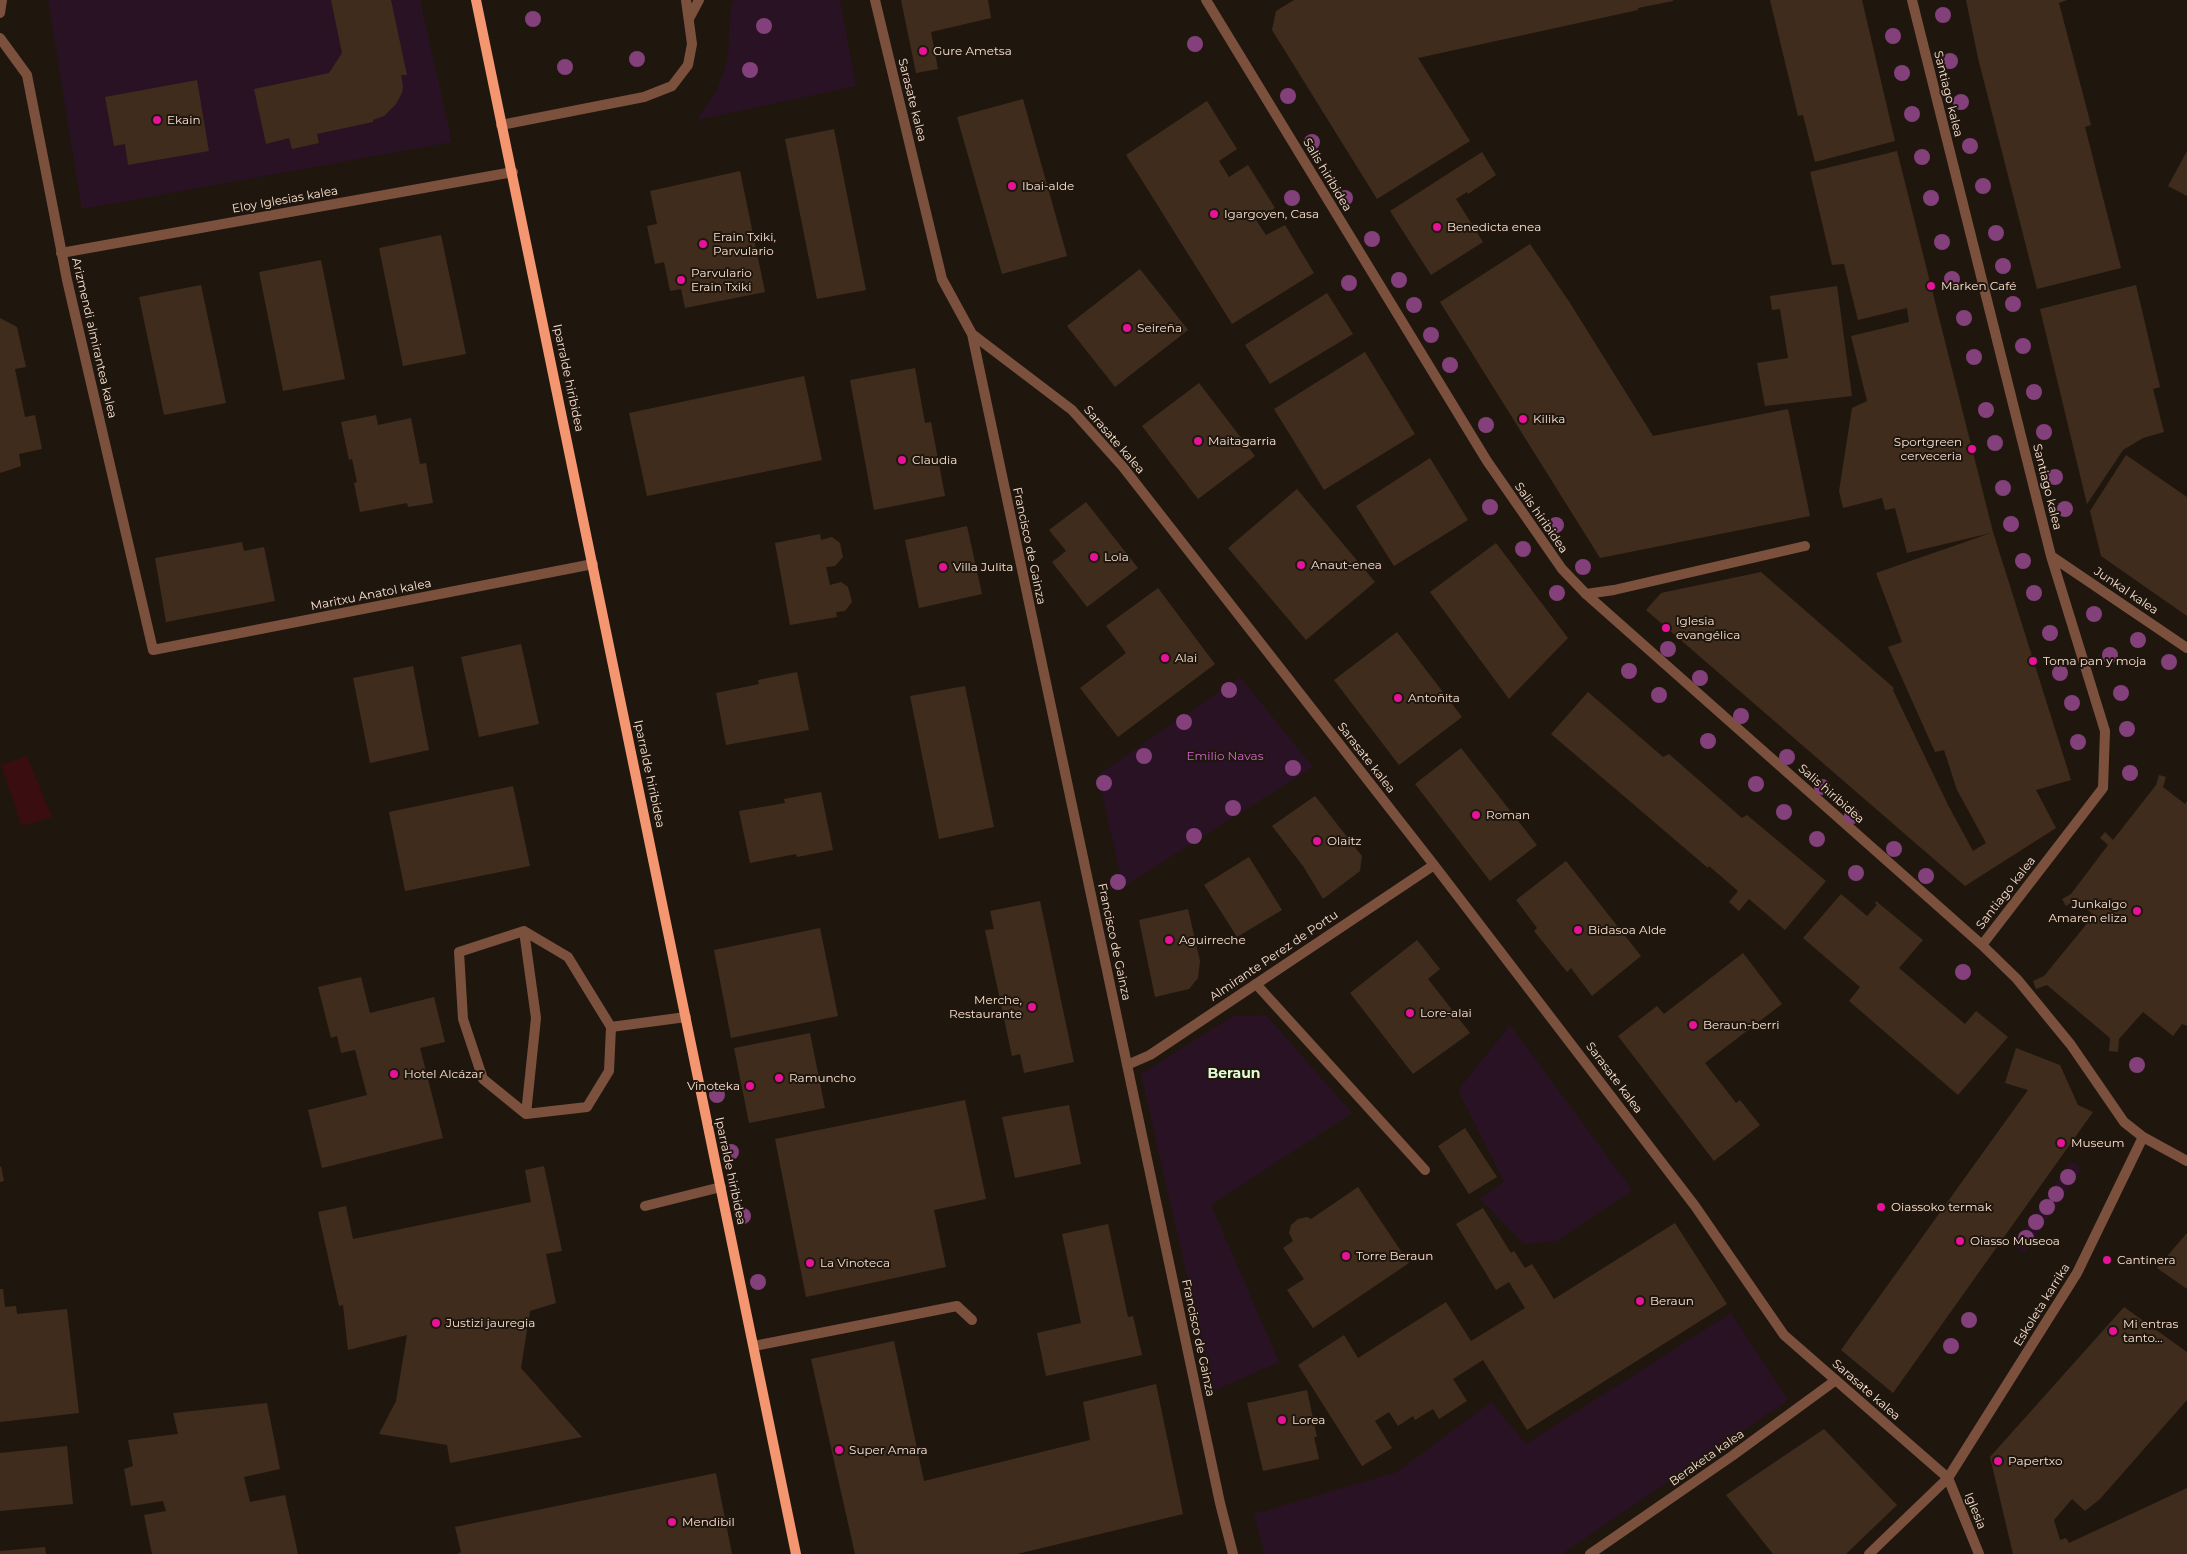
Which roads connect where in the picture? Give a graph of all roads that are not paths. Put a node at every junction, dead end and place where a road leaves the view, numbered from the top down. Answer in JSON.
{"nodes":[{"id":1,"x":2,"y":0,"type":"edge"},
{"id":2,"x":476,"y":0,"type":"edge"},
{"id":3,"x":686,"y":0,"type":"edge"},
{"id":4,"x":699,"y":0,"type":"edge"},
{"id":5,"x":875,"y":0,"type":"edge"},
{"id":6,"x":1206,"y":0,"type":"edge"},
{"id":7,"x":1912,"y":0,"type":"edge"},
{"id":8,"x":0,"y":13,"type":"edge"},
{"id":9,"x":690,"y":17,"type":"junction"},
{"id":10,"x":0,"y":38,"type":"edge"},
{"id":11,"x":501,"y":125,"type":"junction"},
{"id":12,"x":513,"y":172,"type":"junction"},
{"id":13,"x":61,"y":253,"type":"junction"},
{"id":14,"x":972,"y":334,"type":"junction"},
{"id":15,"x":1805,"y":546,"type":"dead end"},
{"id":16,"x":2051,"y":556,"type":"junction"},
{"id":17,"x":593,"y":564,"type":"junction"},
{"id":18,"x":1586,"y":594,"type":"junction"},
{"id":19,"x":2187,"y":648,"type":"edge"},
{"id":20,"x":153,"y":650,"type":"joint"},
{"id":21,"x":1434,"y":864,"type":"junction"},
{"id":22,"x":524,"y":931,"type":"junction"},
{"id":23,"x":1982,"y":945,"type":"junction"},
{"id":24,"x":1256,"y":984,"type":"junction"},
{"id":25,"x":686,"y":1017,"type":"junction"},
{"id":26,"x":611,"y":1027,"type":"junction"},
{"id":27,"x":1127,"y":1066,"type":"junction"},
{"id":28,"x":526,"y":1114,"type":"junction"},
{"id":29,"x":2142,"y":1137,"type":"junction"},
{"id":30,"x":2187,"y":1161,"type":"edge"},
{"id":31,"x":1425,"y":1170,"type":"dead end"},
{"id":32,"x":721,"y":1187,"type":"junction"},
{"id":33,"x":645,"y":1206,"type":"dead end"},
{"id":34,"x":972,"y":1320,"type":"dead end"},
{"id":35,"x":754,"y":1346,"type":"junction"},
{"id":36,"x":1836,"y":1380,"type":"junction"},
{"id":37,"x":1948,"y":1478,"type":"junction"},
{"id":38,"x":796,"y":1554,"type":"edge"},
{"id":39,"x":1233,"y":1554,"type":"edge"},
{"id":40,"x":1590,"y":1554,"type":"edge"},
{"id":41,"x":1869,"y":1554,"type":"edge"},
{"id":42,"x":1979,"y":1554,"type":"edge"}],
"edges":[{"from":1,"to":8,"type":"street"},
{"from":2,"to":11,"type":"main road","name":"Iparralde hiribidea"},
{"from":3,"to":9,"type":"street"},
{"from":4,"to":9,"type":"street"},
{"from":5,"to":14,"type":"street","name":"Sarasate kalea"},
{"from":6,"to":18,"type":"street","name":"Salis hiribidea"},
{"from":7,"to":16,"type":"street","name":"Santiago kalea"},
{"from":9,"to":11,"type":"street"},
{"from":10,"to":13,"type":"street","name":"Arizmendi almirantea kalea"},
{"from":11,"to":12,"type":"main road","name":"Iparralde hiribidea"},
{"from":12,"to":13,"type":"street","name":"Eloy Iglesias kalea"},
{"from":12,"to":17,"type":"main road","name":"Iparralde hiribidea"},
{"from":13,"to":20,"type":"street","name":"Arizmendi almirantea kalea"},
{"from":14,"to":21,"type":"street","name":"Sarasate kalea"},
{"from":14,"to":27,"type":"street","name":"Francisco de Gainza"},
{"from":15,"to":18,"type":"street"},
{"from":16,"to":19,"type":"street","name":"Junkal kalea"},
{"from":16,"to":23,"type":"street","name":"Santiago kalea"},
{"from":17,"to":20,"type":"street","name":"Maritxu Anatol kalea"},
{"from":17,"to":25,"type":"main road","name":"Iparralde hiribidea"},
{"from":18,"to":23,"type":"street","name":"Salis hiribidea"},
{"from":21,"to":24,"type":"street","name":"Almirante Perez de Portu"},
{"from":21,"to":36,"type":"street","name":"Sarasate kalea"},
{"from":22,"to":26,"type":"street"},
{"from":22,"to":28,"type":"street"},
{"from":22,"to":28,"type":"street"},
{"from":23,"to":29,"type":"street"},
{"from":24,"to":27,"type":"street","name":"Almirante Perez de Portu"},
{"from":24,"to":31,"type":"street"},
{"from":25,"to":26,"type":"street"},
{"from":25,"to":32,"type":"main road","name":"Iparralde hiribidea"},
{"from":26,"to":28,"type":"street"},
{"from":27,"to":39,"type":"street","name":"Francisco de Gainza"},
{"from":29,"to":30,"type":"street"},
{"from":29,"to":37,"type":"street","name":"Eskoleta karrika"},
{"from":32,"to":33,"type":"street"},
{"from":32,"to":35,"type":"main road","name":"Iparralde hiribidea"},
{"from":34,"to":35,"type":"street"},
{"from":35,"to":38,"type":"main road","name":"Iparralde hiribidea"},
{"from":36,"to":37,"type":"street","name":"Sarasate kalea"},
{"from":36,"to":40,"type":"street","name":"Beraketa kalea"},
{"from":37,"to":41,"type":"street","name":"Eskoleta karrika"},
{"from":37,"to":42,"type":"street","name":"Iglesia"}]}
